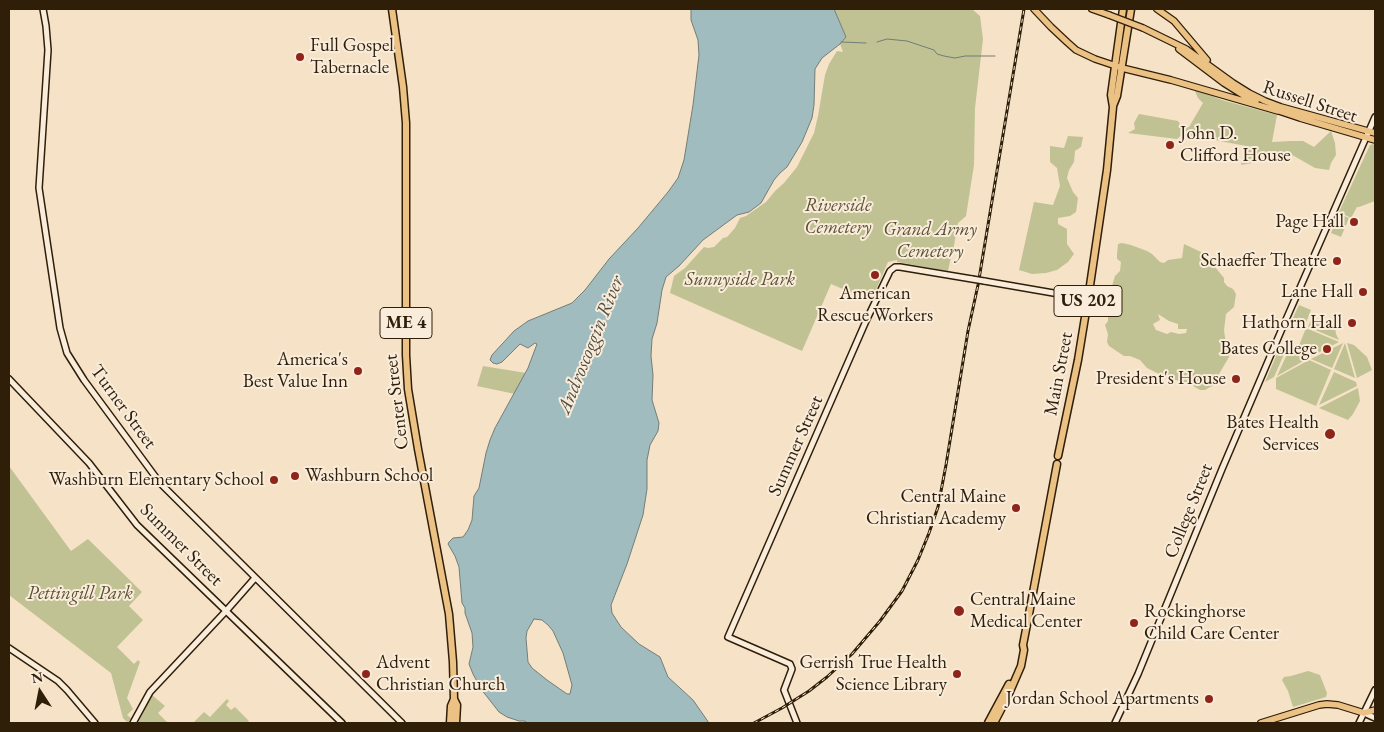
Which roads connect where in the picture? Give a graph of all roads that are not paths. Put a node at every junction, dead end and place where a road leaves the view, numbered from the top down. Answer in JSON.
{"nodes":[{"id":1,"x":43,"y":9,"type":"edge"},
{"id":2,"x":392,"y":9,"type":"edge"},
{"id":3,"x":1035,"y":9,"type":"edge"},
{"id":4,"x":1092,"y":9,"type":"edge"},
{"id":5,"x":1123,"y":9,"type":"edge"},
{"id":6,"x":1131,"y":9,"type":"edge"},
{"id":7,"x":1157,"y":9,"type":"edge"},
{"id":8,"x":1163,"y":38,"type":"junction"},
{"id":9,"x":1114,"y":66,"type":"junction"},
{"id":10,"x":1122,"y":68,"type":"junction"},
{"id":11,"x":1223,"y":76,"type":"junction"},
{"id":12,"x":1113,"y":107,"type":"junction"},
{"id":13,"x":1278,"y":111,"type":"junction"},
{"id":14,"x":1375,"y":117,"type":"edge"},
{"id":15,"x":1370,"y":133,"type":"edge"},
{"id":16,"x":1375,"y":140,"type":"edge"},
{"id":17,"x":1088,"y":299,"type":"junction"},
{"id":18,"x":9,"y":379,"type":"edge"},
{"id":19,"x":1058,"y":456,"type":"joint"},
{"id":20,"x":1057,"y":464,"type":"joint"},
{"id":21,"x":255,"y":578,"type":"junction"},
{"id":22,"x":226,"y":611,"type":"junction"},
{"id":23,"x":1023,"y":645,"type":"junction"},
{"id":24,"x":9,"y":648,"type":"edge"},
{"id":25,"x":1375,"y":690,"type":"edge"},
{"id":26,"x":454,"y":699,"type":"junction"},
{"id":27,"x":1375,"y":710,"type":"edge"},
{"id":28,"x":1364,"y":713,"type":"junction"},
{"id":29,"x":1375,"y":718,"type":"edge"},
{"id":30,"x":95,"y":723,"type":"edge"},
{"id":31,"x":133,"y":723,"type":"edge"},
{"id":32,"x":342,"y":723,"type":"edge"},
{"id":33,"x":402,"y":723,"type":"edge"},
{"id":34,"x":450,"y":723,"type":"edge"},
{"id":35,"x":456,"y":723,"type":"edge"},
{"id":36,"x":798,"y":723,"type":"edge"},
{"id":37,"x":988,"y":723,"type":"edge"},
{"id":38,"x":994,"y":723,"type":"edge"},
{"id":39,"x":1115,"y":723,"type":"edge"},
{"id":40,"x":1261,"y":723,"type":"edge"},
{"id":41,"x":1359,"y":723,"type":"edge"}],
"edges":[{"from":1,"to":21,"type":"street","name":"Turner Street"},
{"from":2,"to":26,"type":"highway","name":"Center Street","number":"ME 4"},
{"from":3,"to":9,"type":"main road"},
{"from":4,"to":8,"type":"main road","name":"Russell Street","bridge":true},
{"from":5,"to":9,"type":"highway","name":"Main Street","number":"US 202"},
{"from":6,"to":10,"type":"highway","name":"Main Street","number":"US 202"},
{"from":7,"to":11,"type":"main road"},
{"from":8,"to":11,"type":"main road","name":"Russell Street"},
{"from":8,"to":13,"type":"main road","name":"Russell Street"},
{"from":9,"to":10,"type":"main road"},
{"from":9,"to":12,"type":"highway","name":"Main Street","number":"US 202"},
{"from":10,"to":12,"type":"highway","name":"Main Street","number":"US 202"},
{"from":10,"to":13,"type":"main road"},
{"from":11,"to":15,"type":"main road","name":"Russell Street"},
{"from":12,"to":17,"type":"highway","name":"Main Street","number":"US 202"},
{"from":13,"to":15,"type":"main road","name":"Russell Street"},
{"from":14,"to":15,"type":"street","name":"College Street"},
{"from":15,"to":16,"type":"main road","name":"Russell Street"},
{"from":15,"to":39,"type":"street","name":"College Street"},
{"from":17,"to":19,"type":"highway","name":"Main Street","number":"US 202"},
{"from":17,"to":36,"type":"street","name":"Summer Street","bridge":true},
{"from":18,"to":22,"type":"street","name":"Summer Street"},
{"from":19,"to":20,"type":"main road","name":"Main Street","number":"US 202"},
{"from":20,"to":23,"type":"highway","name":"Main Street","number":"US 202"},
{"from":21,"to":22,"type":"street"},
{"from":21,"to":33,"type":"street","name":"Turner Street"},
{"from":22,"to":31,"type":"street"},
{"from":22,"to":32,"type":"street","name":"Summer Street"},
{"from":23,"to":37,"type":"highway","name":"Main Street","number":"US 202"},
{"from":23,"to":38,"type":"highway","name":"Main Street","number":"US 202"},
{"from":24,"to":30,"type":"street"},
{"from":25,"to":28,"type":"street"},
{"from":26,"to":34,"type":"highway","name":"Center Street","number":"ME 4"},
{"from":26,"to":35,"type":"highway","name":"Center Street","number":"ME 4"},
{"from":27,"to":28,"type":"main road"},
{"from":28,"to":29,"type":"street"},
{"from":28,"to":40,"type":"main road"},
{"from":28,"to":41,"type":"street"}]}
